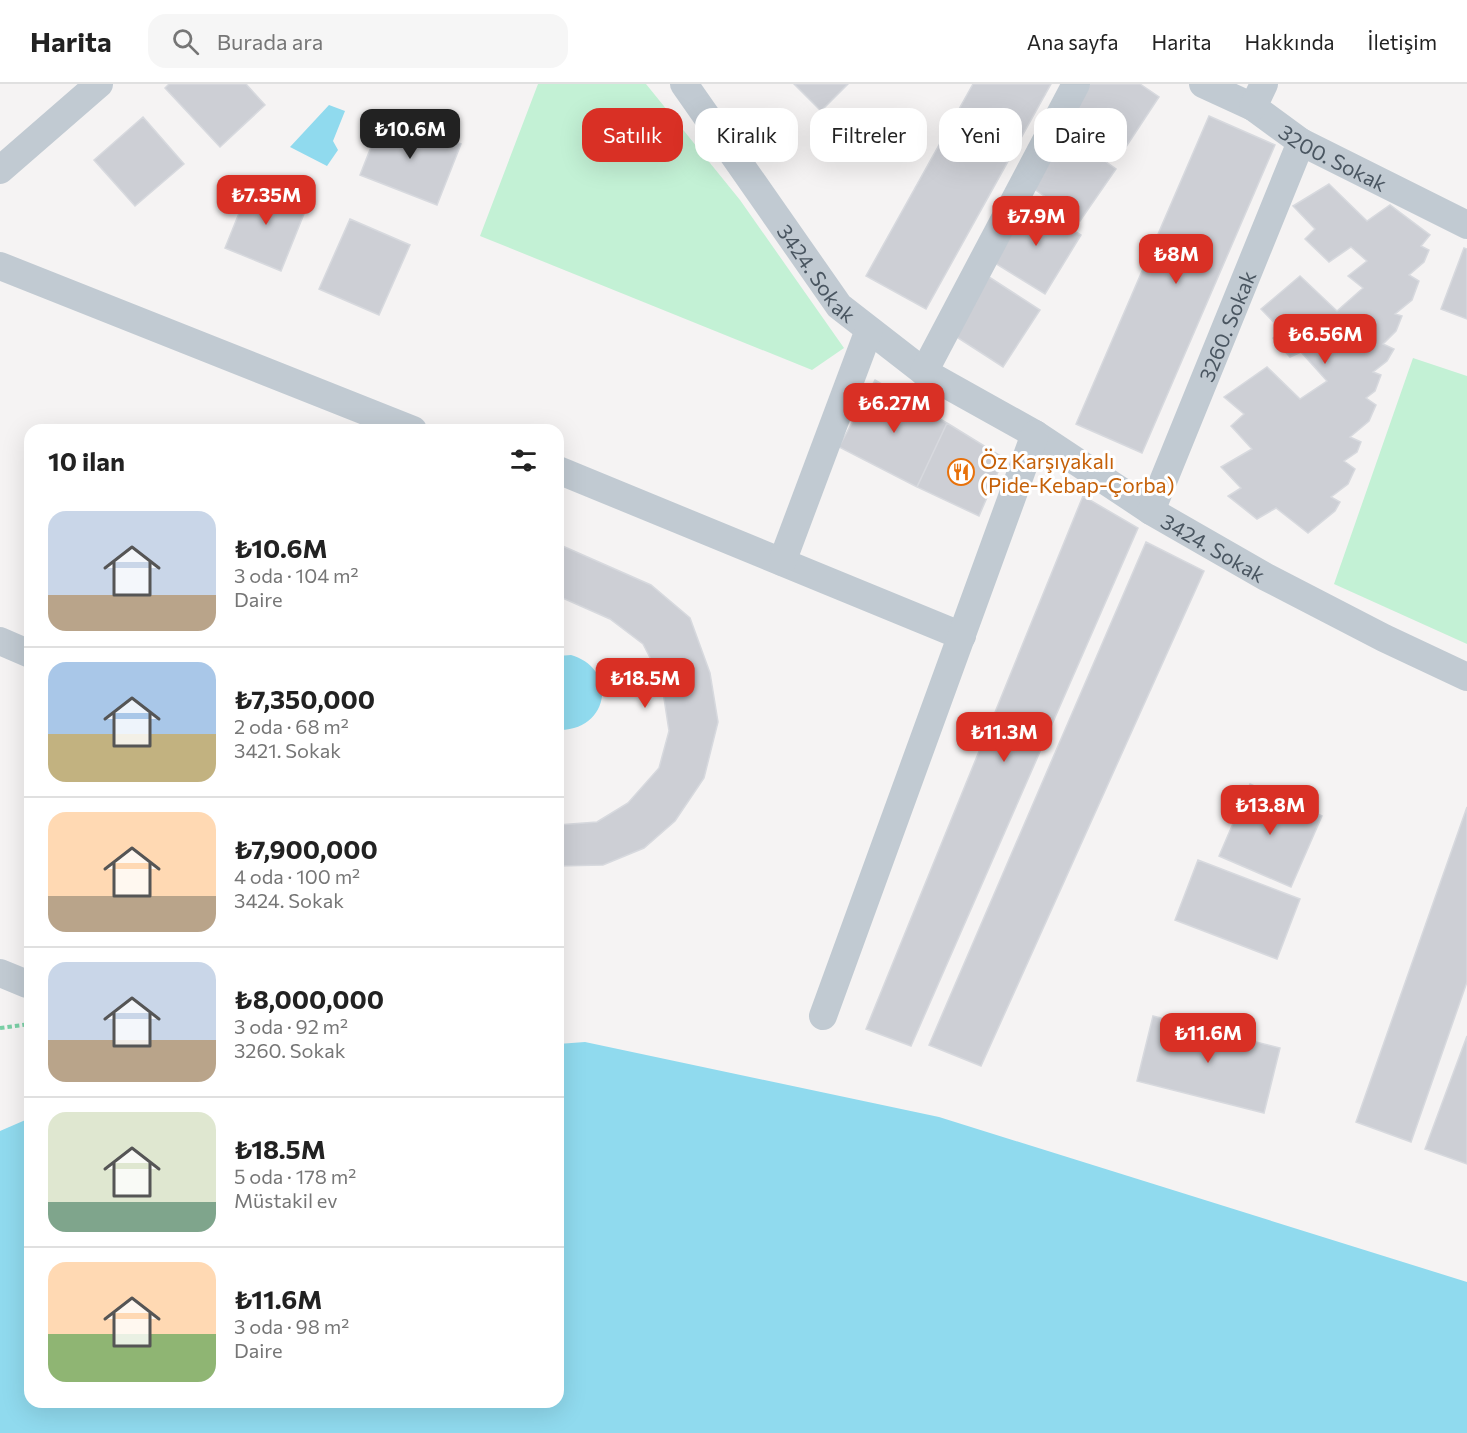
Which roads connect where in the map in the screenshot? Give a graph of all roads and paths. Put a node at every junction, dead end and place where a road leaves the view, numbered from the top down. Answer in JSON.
{"nodes":[{"id":1,"x":99,"y":84,"type":"edge"},
{"id":2,"x":684,"y":84,"type":"edge"},
{"id":3,"x":1076,"y":84,"type":"edge"},
{"id":4,"x":1203,"y":84,"type":"edge"},
{"id":5,"x":1258,"y":96,"type":"edge"},
{"id":6,"x":1301,"y":142,"type":"junction"},
{"id":7,"x":0,"y":170,"type":"edge"},
{"id":8,"x":1467,"y":225,"type":"edge"},
{"id":9,"x":0,"y":266,"type":"edge"},
{"id":10,"x":869,"y":330,"type":"junction"},
{"id":11,"x":924,"y":372,"type":"junction"},
{"id":12,"x":398,"y":424,"type":"edge"},
{"id":13,"x":1035,"y":434,"type":"junction"},
{"id":14,"x":564,"y":472,"type":"edge"},
{"id":15,"x":1151,"y":511,"type":"junction"},
{"id":16,"x":782,"y":562,"type":"junction"},
{"id":17,"x":962,"y":636,"type":"junction"},
{"id":18,"x":0,"y":641,"type":"edge"},
{"id":19,"x":24,"y":651,"type":"edge"},
{"id":20,"x":1467,"y":677,"type":"edge"},
{"id":21,"x":0,"y":973,"type":"edge"},
{"id":22,"x":24,"y":983,"type":"edge"},
{"id":23,"x":823,"y":1017,"type":"dead end"},
{"id":24,"x":24,"y":1025,"type":"edge"},
{"id":25,"x":0,"y":1029,"type":"edge"}],
"edges":[{"from":1,"to":7,"type":"street"},
{"from":2,"to":10,"type":"street","name":"3424. Sokak"},
{"from":3,"to":11,"type":"street"},
{"from":4,"to":5,"type":"street","name":"3200. Sokak"},
{"from":5,"to":6,"type":"street","name":"3200. Sokak"},
{"from":6,"to":8,"type":"street","name":"3200. Sokak"},
{"from":6,"to":15,"type":"street","name":"3260. Sokak"},
{"from":9,"to":12,"type":"street"},
{"from":10,"to":11,"type":"street","name":"3424. Sokak"},
{"from":10,"to":16,"type":"street"},
{"from":11,"to":13,"type":"street","name":"3424. Sokak"},
{"from":13,"to":15,"type":"street","name":"3424. Sokak"},
{"from":13,"to":17,"type":"street"},
{"from":14,"to":16,"type":"street"},
{"from":15,"to":20,"type":"street","name":"3424. Sokak"},
{"from":16,"to":17,"type":"street"},
{"from":17,"to":23,"type":"street"},
{"from":18,"to":19,"type":"street"},
{"from":21,"to":22,"type":"street"},
{"from":24,"to":25,"type":"path"}]}
